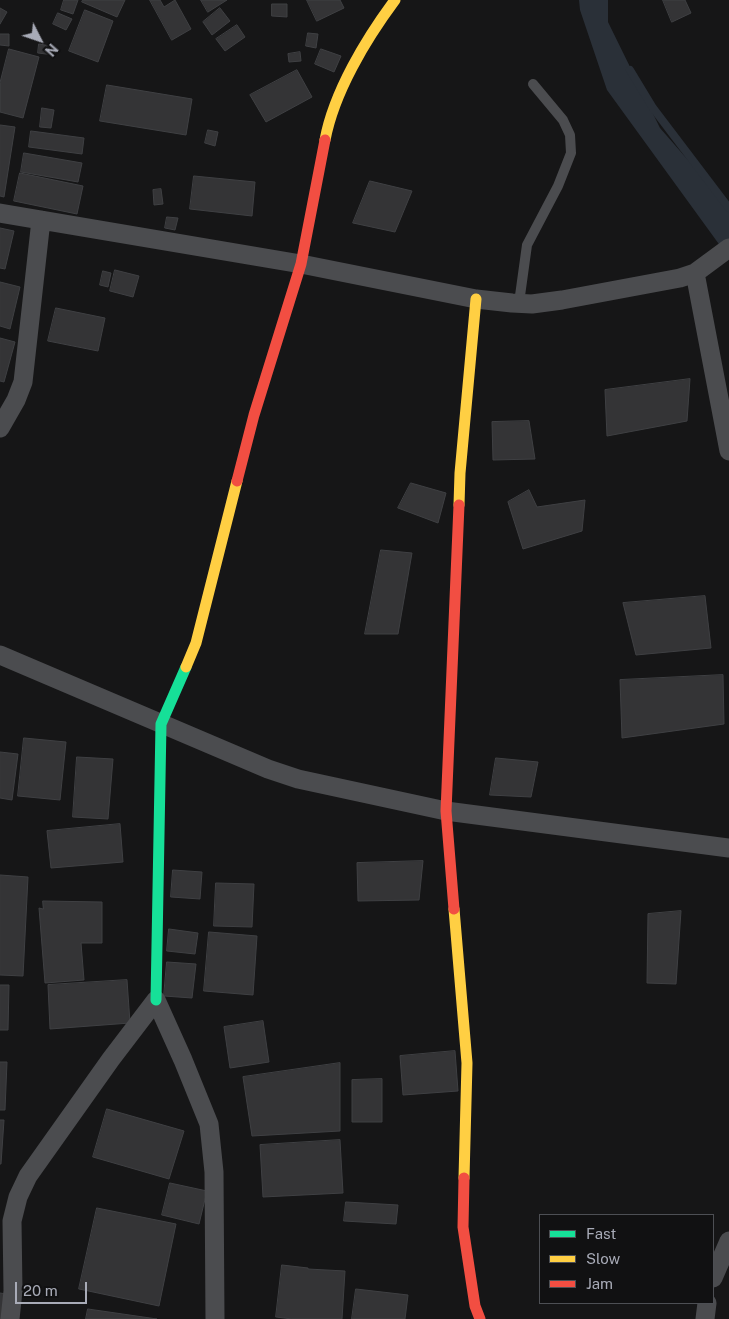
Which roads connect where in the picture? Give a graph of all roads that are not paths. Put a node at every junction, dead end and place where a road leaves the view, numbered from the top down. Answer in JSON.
{"nodes":[{"id":1,"x":395,"y":0,"type":"edge"},
{"id":2,"x":533,"y":84,"type":"dead end"},
{"id":3,"x":0,"y":212,"type":"edge"},
{"id":4,"x":41,"y":220,"type":"junction"},
{"id":5,"x":729,"y":248,"type":"edge"},
{"id":6,"x":301,"y":264,"type":"junction"},
{"id":7,"x":694,"y":274,"type":"junction"},
{"id":8,"x":476,"y":299,"type":"junction"},
{"id":9,"x":519,"y":304,"type":"junction"},
{"id":10,"x":0,"y":428,"type":"edge"},
{"id":11,"x":729,"y":451,"type":"edge"},
{"id":12,"x":0,"y":655,"type":"edge"},
{"id":13,"x":161,"y":724,"type":"junction"},
{"id":14,"x":446,"y":811,"type":"junction"},
{"id":15,"x":729,"y":848,"type":"edge"},
{"id":16,"x":156,"y":1000,"type":"junction"},
{"id":17,"x":729,"y":1241,"type":"edge"},
{"id":18,"x":714,"y":1276,"type":"edge"},
{"id":19,"x":707,"y":1304,"type":"edge"},
{"id":20,"x":10,"y":1319,"type":"edge"},
{"id":21,"x":215,"y":1319,"type":"edge"},
{"id":22,"x":480,"y":1319,"type":"edge"},
{"id":23,"x":705,"y":1319,"type":"edge"}],
"edges":[{"from":1,"to":6,"type":"street"},
{"from":2,"to":9,"type":"lane"},
{"from":3,"to":4,"type":"street"},
{"from":4,"to":6,"type":"street"},
{"from":4,"to":10,"type":"street"},
{"from":5,"to":7,"type":"street"},
{"from":6,"to":8,"type":"street"},
{"from":6,"to":13,"type":"street"},
{"from":7,"to":9,"type":"street"},
{"from":7,"to":11,"type":"street"},
{"from":8,"to":9,"type":"street"},
{"from":8,"to":14,"type":"street"},
{"from":12,"to":13,"type":"street"},
{"from":13,"to":14,"type":"street"},
{"from":13,"to":16,"type":"street"},
{"from":14,"to":15,"type":"street"},
{"from":14,"to":22,"type":"street"},
{"from":16,"to":20,"type":"street"},
{"from":16,"to":21,"type":"street"},
{"from":17,"to":18,"type":"street"},
{"from":19,"to":23,"type":"street"}]}
